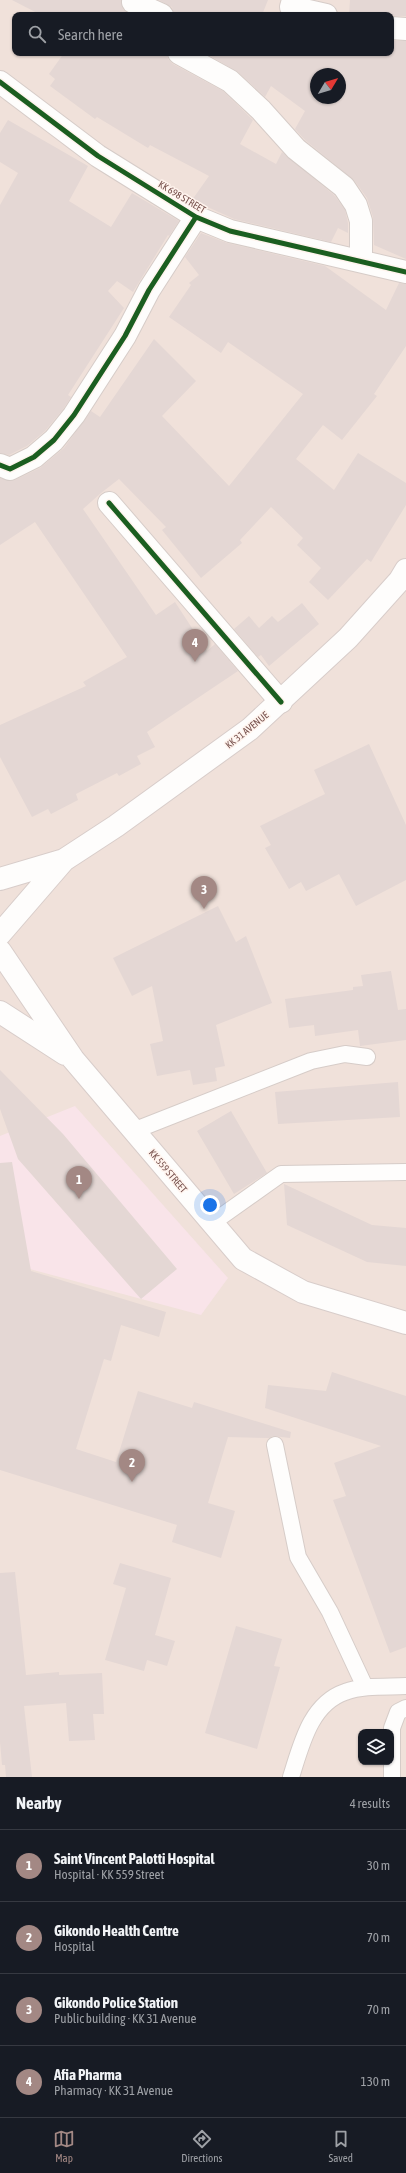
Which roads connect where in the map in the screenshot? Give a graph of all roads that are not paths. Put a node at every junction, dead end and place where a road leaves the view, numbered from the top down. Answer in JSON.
{"nodes":[{"id":1,"x":134,"y":2,"type":"dead end"},
{"id":2,"x":292,"y":3,"type":"edge"},
{"id":3,"x":156,"y":12,"type":"edge"},
{"id":4,"x":318,"y":12,"type":"edge"},
{"id":5,"x":394,"y":28,"type":"edge"},
{"id":6,"x":406,"y":29,"type":"edge"},
{"id":7,"x":184,"y":56,"type":"edge"},
{"id":8,"x":0,"y":82,"type":"edge"},
{"id":9,"x":196,"y":217,"type":"junction"},
{"id":10,"x":361,"y":262,"type":"junction"},
{"id":11,"x":406,"y":272,"type":"edge"},
{"id":12,"x":0,"y":464,"type":"edge"},
{"id":13,"x":110,"y":503,"type":"dead end"},
{"id":14,"x":406,"y":570,"type":"edge"},
{"id":15,"x":280,"y":702,"type":"junction"},
{"id":16,"x":64,"y":860,"type":"junction"},
{"id":17,"x":0,"y":879,"type":"edge"},
{"id":18,"x":0,"y":934,"type":"edge"},
{"id":19,"x":0,"y":951,"type":"edge"},
{"id":20,"x":0,"y":1012,"type":"edge"},
{"id":21,"x":367,"y":1057,"type":"dead end"},
{"id":22,"x":73,"y":1059,"type":"junction"},
{"id":23,"x":133,"y":1131,"type":"junction"},
{"id":24,"x":406,"y":1172,"type":"edge"},
{"id":25,"x":212,"y":1224,"type":"junction"},
{"id":26,"x":406,"y":1323,"type":"edge"},
{"id":27,"x":275,"y":1445,"type":"dead end"},
{"id":28,"x":406,"y":1686,"type":"edge"},
{"id":29,"x":365,"y":1688,"type":"junction"},
{"id":30,"x":406,"y":1708,"type":"edge"},
{"id":31,"x":291,"y":1777,"type":"edge"},
{"id":32,"x":392,"y":1777,"type":"edge"}],
"edges":[{"from":1,"to":3,"type":"street"},
{"from":2,"to":4,"type":"street"},
{"from":5,"to":6,"type":"street"},
{"from":7,"to":10,"type":"street"},
{"from":8,"to":9,"type":"street","name":"KK 698 STREET"},
{"from":9,"to":10,"type":"street","name":"KK 698 STREET"},
{"from":9,"to":12,"type":"street"},
{"from":10,"to":11,"type":"street","name":"KK 698 STREET"},
{"from":13,"to":15,"type":"street"},
{"from":14,"to":15,"type":"street","name":"KK 31 AVENUE"},
{"from":15,"to":16,"type":"street","name":"KK 31 AVENUE"},
{"from":16,"to":17,"type":"street","name":"KK 31 AVENUE"},
{"from":16,"to":18,"type":"street","name":"KK 31 AVENUE"},
{"from":19,"to":22,"type":"street","name":"KK 559 STREET"},
{"from":20,"to":22,"type":"street","name":"KK 559 STREET"},
{"from":21,"to":23,"type":"lane"},
{"from":22,"to":23,"type":"street","name":"KK 559 STREET"},
{"from":23,"to":25,"type":"street","name":"KK 559 STREET"},
{"from":24,"to":25,"type":"lane"},
{"from":25,"to":26,"type":"street","name":"KK 559 STREET"},
{"from":27,"to":29,"type":"lane"},
{"from":28,"to":29,"type":"lane"},
{"from":29,"to":31,"type":"lane"},
{"from":30,"to":32,"type":"lane"}]}
